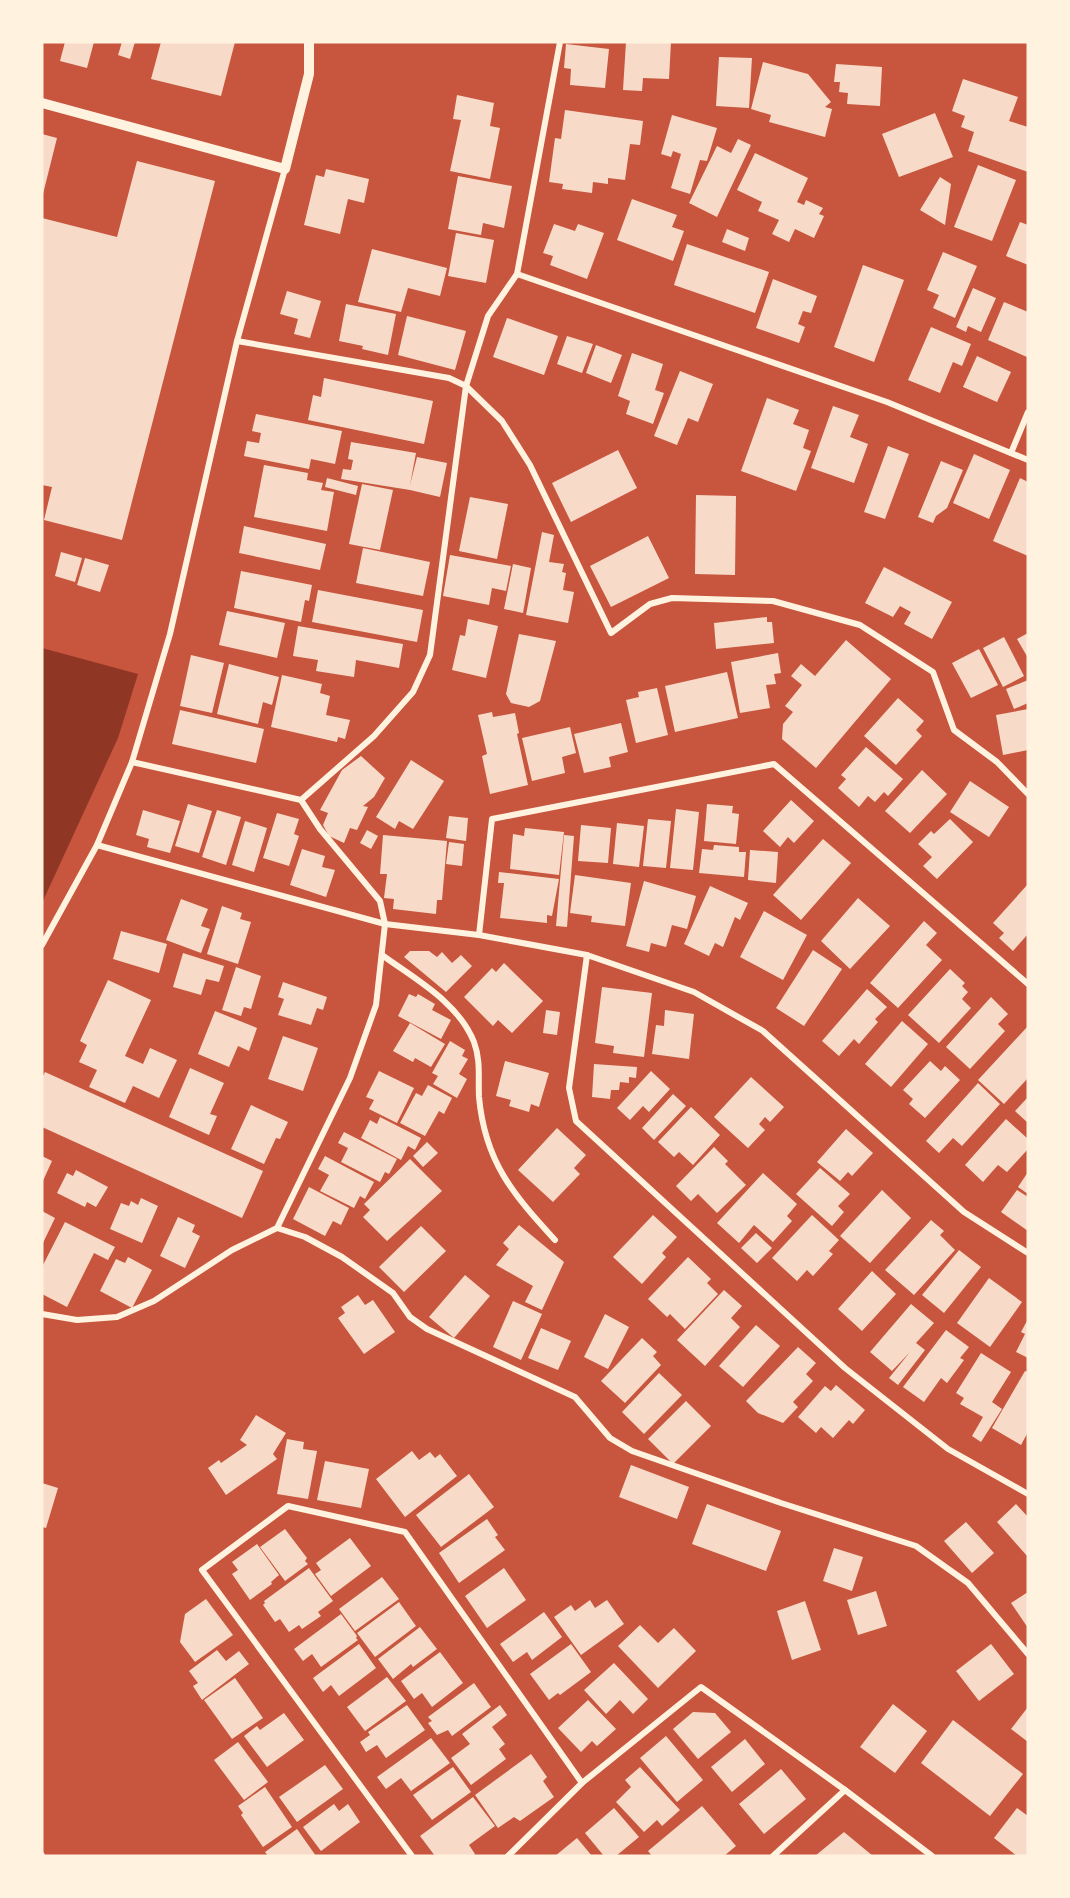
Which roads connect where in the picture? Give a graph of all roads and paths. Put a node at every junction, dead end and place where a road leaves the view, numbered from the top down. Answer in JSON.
{"nodes":[{"id":1,"x":309,"y":42,"type":"edge"},
{"id":2,"x":560,"y":42,"type":"edge"},
{"id":3,"x":42,"y":103,"type":"edge"},
{"id":4,"x":285,"y":168,"type":"junction"},
{"id":5,"x":517,"y":274,"type":"junction"},
{"id":6,"x":237,"y":341,"type":"junction"},
{"id":7,"x":466,"y":386,"type":"junction"},
{"id":8,"x":1028,"y":412,"type":"edge"},
{"id":9,"x":1011,"y":453,"type":"junction"},
{"id":10,"x":1028,"y":460,"type":"edge"},
{"id":11,"x":132,"y":762,"type":"junction"},
{"id":12,"x":1028,"y":794,"type":"edge"},
{"id":13,"x":301,"y":800,"type":"junction"},
{"id":14,"x":98,"y":845,"type":"junction"},
{"id":15,"x":385,"y":924,"type":"junction"},
{"id":16,"x":479,"y":935,"type":"junction"},
{"id":17,"x":42,"y":945,"type":"edge"},
{"id":18,"x":382,"y":955,"type":"junction"},
{"id":19,"x":587,"y":955,"type":"junction"},
{"id":20,"x":1028,"y":984,"type":"edge"},
{"id":21,"x":277,"y":1228,"type":"junction"},
{"id":22,"x":555,"y":1240,"type":"dead end"},
{"id":23,"x":1028,"y":1253,"type":"edge"},
{"id":24,"x":42,"y":1314,"type":"edge"},
{"id":25,"x":1028,"y":1494,"type":"edge"},
{"id":26,"x":1028,"y":1654,"type":"edge"},
{"id":27,"x":582,"y":1783,"type":"junction"},
{"id":28,"x":845,"y":1790,"type":"junction"},
{"id":29,"x":412,"y":1856,"type":"edge"},
{"id":30,"x":508,"y":1856,"type":"edge"},
{"id":31,"x":773,"y":1856,"type":"edge"},
{"id":32,"x":932,"y":1856,"type":"edge"}],
"edges":[{"from":1,"to":4,"type":"street"},
{"from":2,"to":5,"type":"street"},
{"from":3,"to":4,"type":"street"},
{"from":4,"to":6,"type":"street"},
{"from":5,"to":7,"type":"street"},
{"from":5,"to":9,"type":"street"},
{"from":6,"to":7,"type":"street"},
{"from":6,"to":11,"type":"street"},
{"from":7,"to":12,"type":"street"},
{"from":7,"to":13,"type":"street"},
{"from":8,"to":9,"type":"street"},
{"from":9,"to":10,"type":"street"},
{"from":11,"to":13,"type":"street"},
{"from":11,"to":14,"type":"street"},
{"from":13,"to":15,"type":"street"},
{"from":14,"to":15,"type":"street"},
{"from":14,"to":17,"type":"street"},
{"from":15,"to":16,"type":"street"},
{"from":15,"to":18,"type":"street"},
{"from":16,"to":19,"type":"street"},
{"from":16,"to":20,"type":"street"},
{"from":18,"to":21,"type":"street"},
{"from":18,"to":22,"type":"street"},
{"from":19,"to":23,"type":"street"},
{"from":19,"to":25,"type":"street"},
{"from":21,"to":24,"type":"street"},
{"from":21,"to":26,"type":"street"},
{"from":27,"to":28,"type":"street"},
{"from":27,"to":29,"type":"street"},
{"from":27,"to":30,"type":"street"},
{"from":28,"to":31,"type":"street"},
{"from":28,"to":32,"type":"street"}]}
